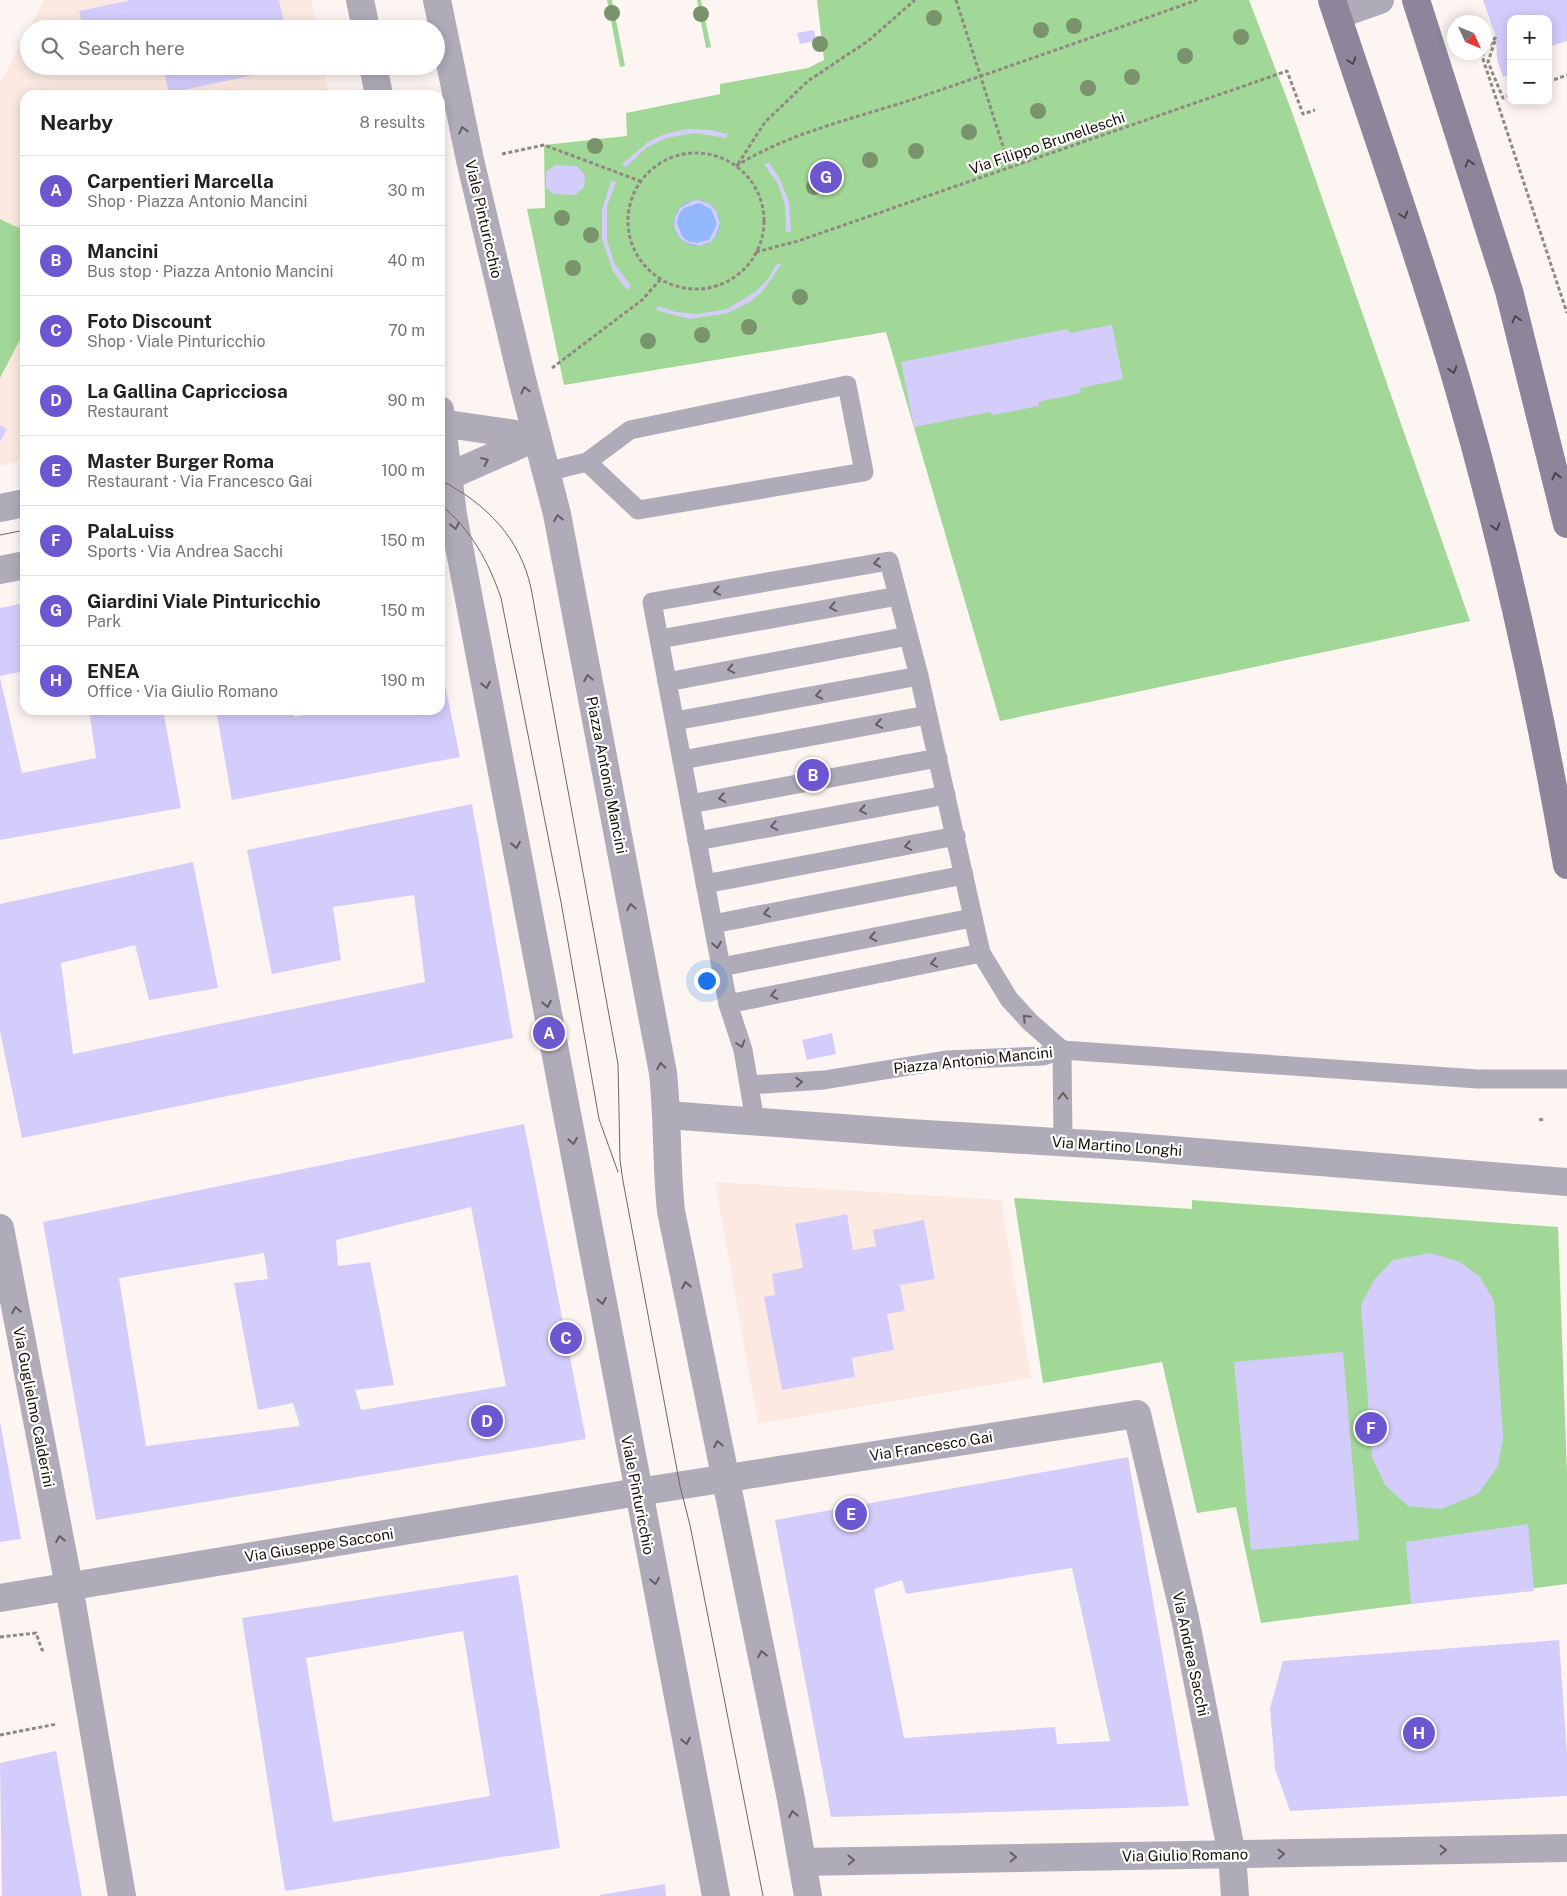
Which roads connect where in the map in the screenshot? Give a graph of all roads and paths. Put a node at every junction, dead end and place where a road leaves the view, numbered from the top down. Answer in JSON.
{"nodes":[{"id":1,"x":360,"y":0,"type":"edge"},
{"id":2,"x":437,"y":0,"type":"edge"},
{"id":3,"x":907,"y":0,"type":"edge"},
{"id":4,"x":914,"y":0,"type":"edge"},
{"id":5,"x":956,"y":0,"type":"edge"},
{"id":6,"x":1197,"y":0,"type":"edge"},
{"id":7,"x":1380,"y":0,"type":"edge"},
{"id":8,"x":1416,"y":0,"type":"edge"},
{"id":9,"x":910,"y":5,"type":"junction"},
{"id":10,"x":1335,"y":7,"type":"edge"},
{"id":11,"x":364,"y":20,"type":"edge"},
{"id":12,"x":441,"y":20,"type":"edge"},
{"id":13,"x":445,"y":39,"type":"edge"},
{"id":14,"x":375,"y":75,"type":"edge"},
{"id":15,"x":1567,"y":75,"type":"edge"},
{"id":16,"x":980,"y":76,"type":"junction"},
{"id":17,"x":1552,"y":81,"type":"edge"},
{"id":18,"x":377,"y":90,"type":"edge"},
{"id":19,"x":1507,"y":96,"type":"edge"},
{"id":20,"x":1315,"y":110,"type":"dead end"},
{"id":21,"x":470,"y":160,"type":"junction"},
{"id":22,"x":736,"y":166,"type":"junction"},
{"id":23,"x":1010,"y":168,"type":"junction"},
{"id":24,"x":640,"y":181,"type":"junction"},
{"id":25,"x":756,"y":252,"type":"junction"},
{"id":26,"x":660,"y":280,"type":"junction"},
{"id":27,"x":1567,"y":313,"type":"edge"},
{"id":28,"x":546,"y":371,"type":"dead end"},
{"id":29,"x":445,"y":419,"type":"edge"},
{"id":30,"x":537,"y":437,"type":"junction"},
{"id":31,"x":587,"y":462,"type":"junction"},
{"id":32,"x":546,"y":472,"type":"junction"},
{"id":33,"x":445,"y":479,"type":"edge"},
{"id":34,"x":445,"y":483,"type":"edge"},
{"id":35,"x":20,"y":504,"type":"edge"},
{"id":36,"x":0,"y":508,"type":"edge"},
{"id":37,"x":1567,"y":524,"type":"edge"},
{"id":38,"x":20,"y":566,"type":"edge"},
{"id":39,"x":0,"y":570,"type":"edge"},
{"id":40,"x":898,"y":596,"type":"junction"},
{"id":41,"x":908,"y":636,"type":"junction"},
{"id":42,"x":660,"y":640,"type":"junction"},
{"id":43,"x":918,"y":676,"type":"junction"},
{"id":44,"x":667,"y":682,"type":"junction"},
{"id":45,"x":928,"y":715,"type":"junction"},
{"id":46,"x":675,"y":721,"type":"junction"},
{"id":47,"x":938,"y":758,"type":"junction"},
{"id":48,"x":682,"y":760,"type":"junction"},
{"id":49,"x":946,"y":795,"type":"junction"},
{"id":50,"x":690,"y":804,"type":"junction"},
{"id":51,"x":956,"y":836,"type":"junction"},
{"id":52,"x":697,"y":841,"type":"junction"},
{"id":53,"x":1567,"y":865,"type":"edge"},
{"id":54,"x":964,"y":875,"type":"junction"},
{"id":55,"x":705,"y":884,"type":"junction"},
{"id":56,"x":972,"y":918,"type":"junction"},
{"id":57,"x":713,"y":924,"type":"junction"},
{"id":58,"x":981,"y":953,"type":"junction"},
{"id":59,"x":721,"y":967,"type":"junction"},
{"id":60,"x":728,"y":1004,"type":"junction"},
{"id":61,"x":1062,"y":1050,"type":"junction"},
{"id":62,"x":1567,"y":1079,"type":"edge"},
{"id":63,"x":750,"y":1085,"type":"junction"},
{"id":64,"x":667,"y":1115,"type":"junction"},
{"id":65,"x":1544,"y":1119,"type":"dead end"},
{"id":66,"x":1539,"y":1120,"type":"dead end"},
{"id":67,"x":755,"y":1121,"type":"junction"},
{"id":68,"x":1063,"y":1142,"type":"junction"},
{"id":69,"x":1567,"y":1182,"type":"edge"},
{"id":70,"x":0,"y":1228,"type":"edge"},
{"id":71,"x":1137,"y":1414,"type":"joint"},
{"id":72,"x":725,"y":1478,"type":"junction"},
{"id":73,"x":638,"y":1492,"type":"junction"},
{"id":74,"x":69,"y":1586,"type":"junction"},
{"id":75,"x":0,"y":1598,"type":"edge"},
{"id":76,"x":0,"y":1637,"type":"edge"},
{"id":77,"x":42,"y":1650,"type":"dead end"},
{"id":78,"x":57,"y":1724,"type":"dead end"},
{"id":79,"x":0,"y":1735,"type":"edge"},
{"id":80,"x":1567,"y":1848,"type":"edge"},
{"id":81,"x":1232,"y":1854,"type":"junction"},
{"id":82,"x":802,"y":1862,"type":"junction"},
{"id":83,"x":122,"y":1896,"type":"edge"},
{"id":84,"x":716,"y":1896,"type":"edge"},
{"id":85,"x":808,"y":1896,"type":"edge"},
{"id":86,"x":1235,"y":1896,"type":"edge"}],
"edges":[{"from":1,"to":11,"type":"street"},
{"from":12,"to":2,"type":"street","name":"Viale Pinturicchio","one_way":true},
{"from":3,"to":9,"type":"path"},
{"from":4,"to":9,"type":"path"},
{"from":5,"to":16,"type":"path"},
{"from":6,"to":16,"type":"path"},
{"from":7,"to":10,"type":"street"},
{"from":37,"to":8,"type":"main road","one_way":true},
{"from":9,"to":22,"type":"path"},
{"from":10,"to":53,"type":"main road","one_way":true},
{"from":21,"to":13,"type":"street","name":"Viale Pinturicchio","one_way":true},
{"from":14,"to":18,"type":"street"},
{"from":15,"to":17,"type":"path"},
{"from":16,"to":22,"type":"path"},
{"from":16,"to":23,"type":"path"},
{"from":19,"to":27,"type":"path"},
{"from":20,"to":23,"type":"path","name":"Via Filippo Brunelleschi"},
{"from":21,"to":24,"type":"path"},
{"from":30,"to":21,"type":"street","name":"Viale Pinturicchio","one_way":true},
{"from":22,"to":24,"type":"path"},
{"from":22,"to":25,"type":"path"},
{"from":23,"to":25,"type":"path","name":"Via Filippo Brunelleschi"},
{"from":24,"to":26,"type":"path"},
{"from":25,"to":26,"type":"path"},
{"from":26,"to":28,"type":"path"},
{"from":29,"to":30,"type":"street"},
{"from":30,"to":32,"type":"street","name":"Piazza Antonio Mancini"},
{"from":33,"to":30,"type":"street","one_way":true},
{"from":31,"to":31,"type":"lane"},
{"from":31,"to":32,"type":"lane"},
{"from":64,"to":32,"type":"street","name":"Piazza Antonio Mancini","one_way":true},
{"from":34,"to":73,"type":"street","name":"Viale Pinturicchio","one_way":true},
{"from":35,"to":36,"type":"street"},
{"from":38,"to":39,"type":"street"},
{"from":40,"to":41,"type":"lane","name":"Piazza Antonio Mancini"},
{"from":40,"to":42,"type":"lane","one_way":true},
{"from":40,"to":42,"type":"lane","name":"Piazza Antonio Mancini","one_way":true},
{"from":41,"to":43,"type":"lane","name":"Piazza Antonio Mancini"},
{"from":41,"to":44,"type":"lane","one_way":true},
{"from":42,"to":44,"type":"lane","name":"Piazza Antonio Mancini"},
{"from":43,"to":45,"type":"lane","name":"Piazza Antonio Mancini"},
{"from":43,"to":46,"type":"lane","one_way":true},
{"from":44,"to":46,"type":"lane","name":"Piazza Antonio Mancini"},
{"from":45,"to":47,"type":"lane","name":"Piazza Antonio Mancini"},
{"from":45,"to":48,"type":"lane","one_way":true},
{"from":46,"to":48,"type":"lane","name":"Piazza Antonio Mancini"},
{"from":47,"to":49,"type":"lane","name":"Piazza Antonio Mancini"},
{"from":47,"to":50,"type":"lane","one_way":true},
{"from":48,"to":50,"type":"lane","name":"Piazza Antonio Mancini"},
{"from":49,"to":51,"type":"lane","name":"Piazza Antonio Mancini"},
{"from":49,"to":52,"type":"lane","one_way":true},
{"from":50,"to":52,"type":"lane","name":"Piazza Antonio Mancini"},
{"from":51,"to":54,"type":"lane","name":"Piazza Antonio Mancini"},
{"from":51,"to":55,"type":"lane","one_way":true},
{"from":52,"to":55,"type":"lane","name":"Piazza Antonio Mancini"},
{"from":54,"to":56,"type":"lane","name":"Piazza Antonio Mancini"},
{"from":54,"to":57,"type":"lane","one_way":true},
{"from":55,"to":57,"type":"lane","name":"Piazza Antonio Mancini"},
{"from":56,"to":58,"type":"lane","name":"Piazza Antonio Mancini"},
{"from":56,"to":59,"type":"lane","one_way":true},
{"from":57,"to":59,"type":"lane","name":"Piazza Antonio Mancini","one_way":true},
{"from":58,"to":60,"type":"lane","one_way":true},
{"from":61,"to":58,"type":"lane","name":"Piazza Antonio Mancini","one_way":true},
{"from":59,"to":60,"type":"lane","name":"Piazza Antonio Mancini"},
{"from":60,"to":63,"type":"lane","name":"Piazza Antonio Mancini","one_way":true},
{"from":61,"to":62,"type":"lane"},
{"from":63,"to":61,"type":"lane","name":"Piazza Antonio Mancini","one_way":true},
{"from":68,"to":61,"type":"lane","one_way":true},
{"from":63,"to":67,"type":"lane"},
{"from":64,"to":67,"type":"street","name":"Via Martino Longhi"},
{"from":72,"to":64,"type":"street","one_way":true},
{"from":65,"to":66,"type":"path"},
{"from":67,"to":68,"type":"street","name":"Via Martino Longhi"},
{"from":68,"to":69,"type":"street","name":"Via Martino Longhi"},
{"from":74,"to":70,"type":"street","name":"Via Guglielmo Calderini","one_way":true},
{"from":71,"to":72,"type":"street","name":"Via Francesco Gai"},
{"from":71,"to":81,"type":"street","name":"Via Andrea Sacchi"},
{"from":72,"to":73,"type":"street","name":"Via Francesco Gai"},
{"from":82,"to":72,"type":"street","one_way":true},
{"from":73,"to":74,"type":"street","name":"Via Giuseppe Sacconi"},
{"from":73,"to":84,"type":"street","name":"Viale Pinturicchio","one_way":true},
{"from":74,"to":75,"type":"street","name":"Via Giuseppe Sacconi"},
{"from":74,"to":83,"type":"street","name":"Via Guglielmo Calderini"},
{"from":76,"to":77,"type":"path"},
{"from":78,"to":79,"type":"path"},
{"from":81,"to":80,"type":"street","name":"Via Giulio Romano","one_way":true},
{"from":82,"to":81,"type":"street","name":"Via Giulio Romano","one_way":true},
{"from":81,"to":86,"type":"street","name":"Via Andrea Sacchi"},
{"from":82,"to":85,"type":"street"}]}
